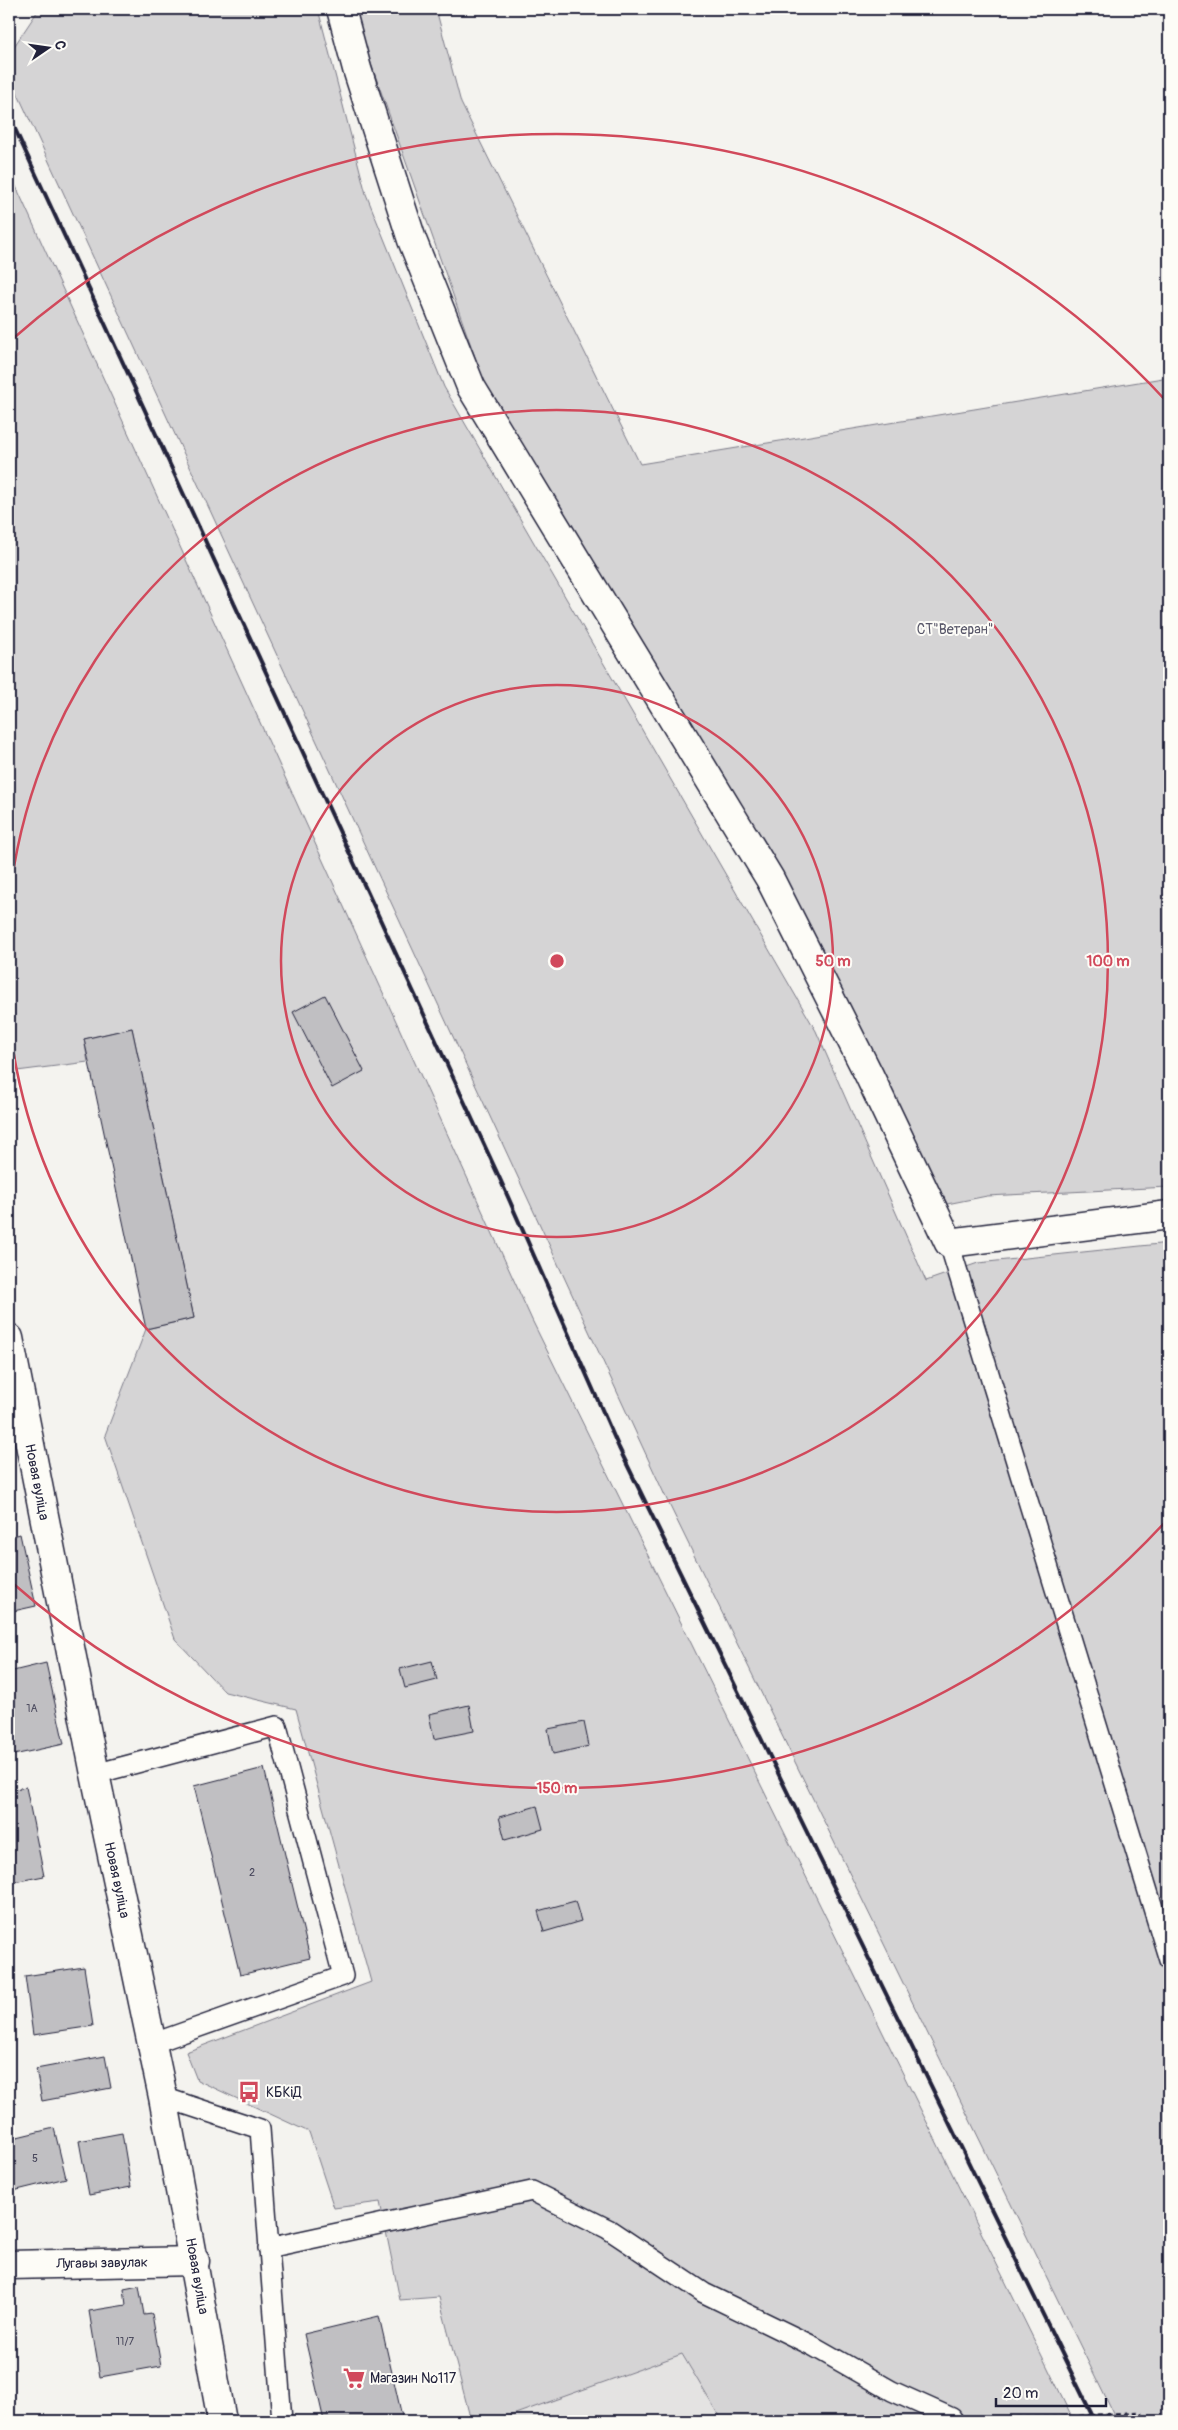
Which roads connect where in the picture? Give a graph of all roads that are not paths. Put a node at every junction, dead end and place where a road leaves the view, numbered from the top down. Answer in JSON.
{"nodes":[{"id":1,"x":341,"y":9,"type":"edge"},
{"id":2,"x":1169,"y":1215,"type":"edge"},
{"id":3,"x":949,"y":1243,"type":"junction"},
{"id":4,"x":9,"y":1338,"type":"edge"},
{"id":5,"x":95,"y":1774,"type":"junction"},
{"id":6,"x":1169,"y":1960,"type":"edge"},
{"id":7,"x":151,"y":2044,"type":"junction"},
{"id":8,"x":163,"y":2097,"type":"junction"},
{"id":9,"x":268,"y":2248,"type":"junction"},
{"id":10,"x":195,"y":2261,"type":"junction"},
{"id":11,"x":9,"y":2265,"type":"edge"},
{"id":12,"x":952,"y":2418,"type":"road end"},
{"id":13,"x":222,"y":2421,"type":"edge"},
{"id":14,"x":282,"y":2421,"type":"edge"}],
"edges":[{"from":1,"to":3,"type":"street"},
{"from":2,"to":3,"type":"street"},
{"from":3,"to":6,"type":"lane"},
{"from":4,"to":5,"type":"street","name":"Новая вуліца"},
{"from":5,"to":7,"type":"street","name":"Новая вуліца"},
{"from":5,"to":7,"type":"lane"},
{"from":7,"to":8,"type":"street","name":"Новая вуліца"},
{"from":8,"to":9,"type":"lane"},
{"from":8,"to":10,"type":"street","name":"Новая вуліца"},
{"from":9,"to":12,"type":"lane"},
{"from":9,"to":14,"type":"lane"},
{"from":10,"to":11,"type":"street","name":"Лугавы завулак"},
{"from":10,"to":13,"type":"street","name":"Новая вуліца"}]}
